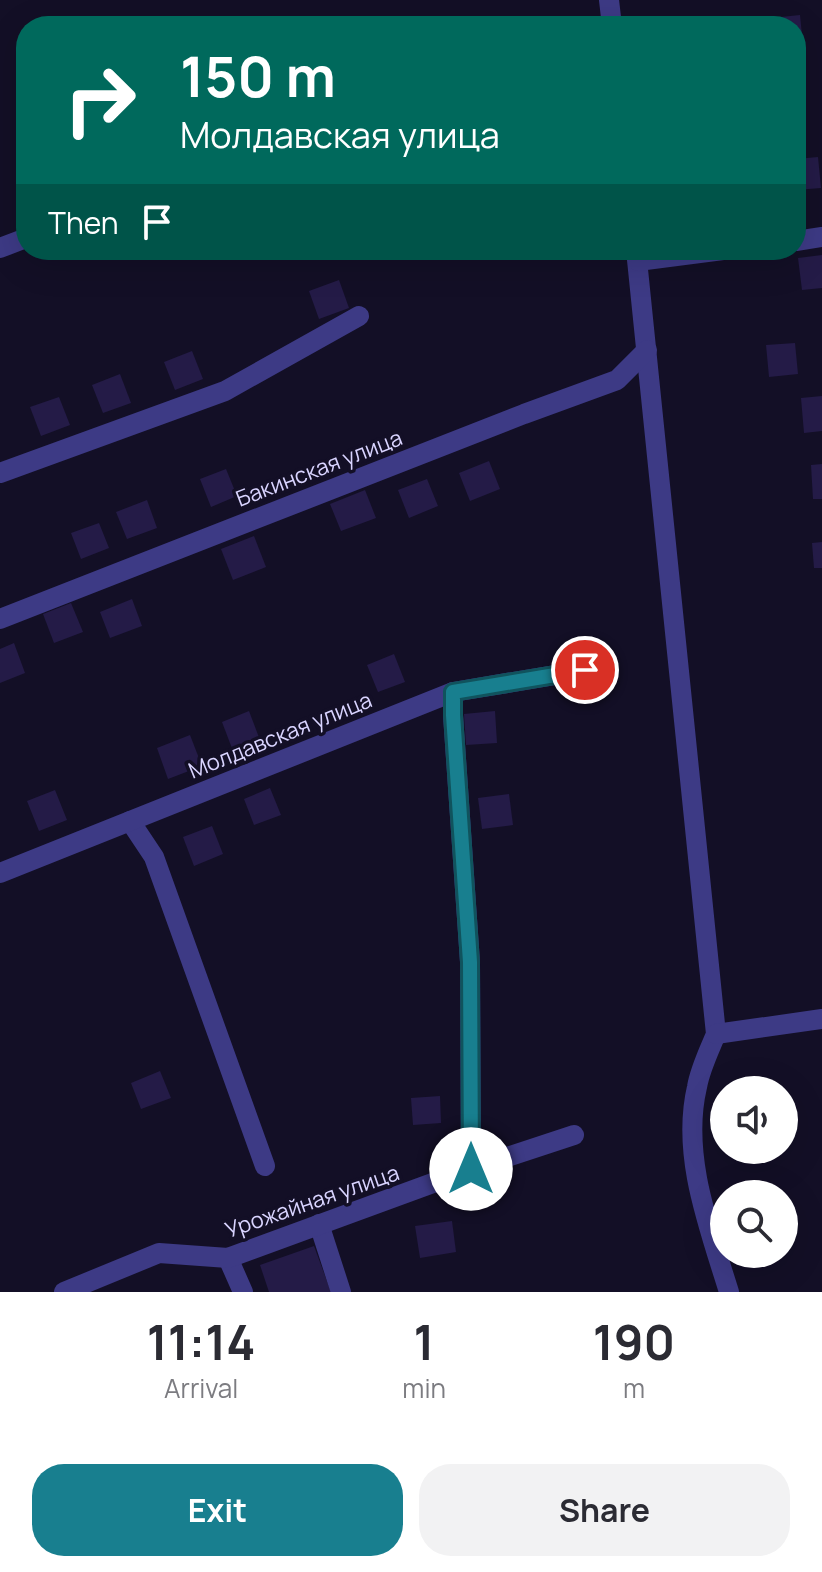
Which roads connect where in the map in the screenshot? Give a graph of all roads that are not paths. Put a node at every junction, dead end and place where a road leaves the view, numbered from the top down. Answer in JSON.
{"nodes":[{"id":1,"x":637,"y":260,"type":"edge"},
{"id":2,"x":359,"y":316,"type":"dead end"},
{"id":3,"x":647,"y":350,"type":"junction"},
{"id":4,"x":0,"y":473,"type":"edge"},
{"id":5,"x":0,"y":619,"type":"edge"},
{"id":6,"x":585,"y":670,"type":"dead end"},
{"id":7,"x":453,"y":692,"type":"junction"},
{"id":8,"x":130,"y":821,"type":"junction"},
{"id":9,"x":0,"y":873,"type":"edge"},
{"id":10,"x":822,"y":1019,"type":"edge"},
{"id":11,"x":716,"y":1034,"type":"junction"},
{"id":12,"x":574,"y":1135,"type":"dead end"},
{"id":13,"x":265,"y":1166,"type":"dead end"},
{"id":14,"x":471,"y":1169,"type":"junction"},
{"id":15,"x":319,"y":1224,"type":"junction"},
{"id":16,"x":228,"y":1258,"type":"junction"},
{"id":17,"x":64,"y":1292,"type":"edge"},
{"id":18,"x":243,"y":1292,"type":"edge"},
{"id":19,"x":341,"y":1292,"type":"edge"},
{"id":20,"x":729,"y":1292,"type":"edge"}],
"edges":[{"from":1,"to":3,"type":"street"},
{"from":2,"to":4,"type":"street"},
{"from":3,"to":5,"type":"street","name":"Бакинская улица"},
{"from":3,"to":11,"type":"street"},
{"from":6,"to":7,"type":"street","name":"Молдавская улица"},
{"from":7,"to":8,"type":"street","name":"Молдавская улица"},
{"from":7,"to":14,"type":"street"},
{"from":8,"to":9,"type":"street","name":"Молдавская улица"},
{"from":8,"to":13,"type":"street"},
{"from":10,"to":11,"type":"street"},
{"from":11,"to":20,"type":"street"},
{"from":12,"to":14,"type":"street","name":"Урожайная улица"},
{"from":14,"to":15,"type":"street","name":"Урожайная улица"},
{"from":15,"to":16,"type":"street","name":"Урожайная улица"},
{"from":15,"to":19,"type":"street"},
{"from":16,"to":17,"type":"street","name":"Урожайная улица"},
{"from":16,"to":18,"type":"street"}]}
